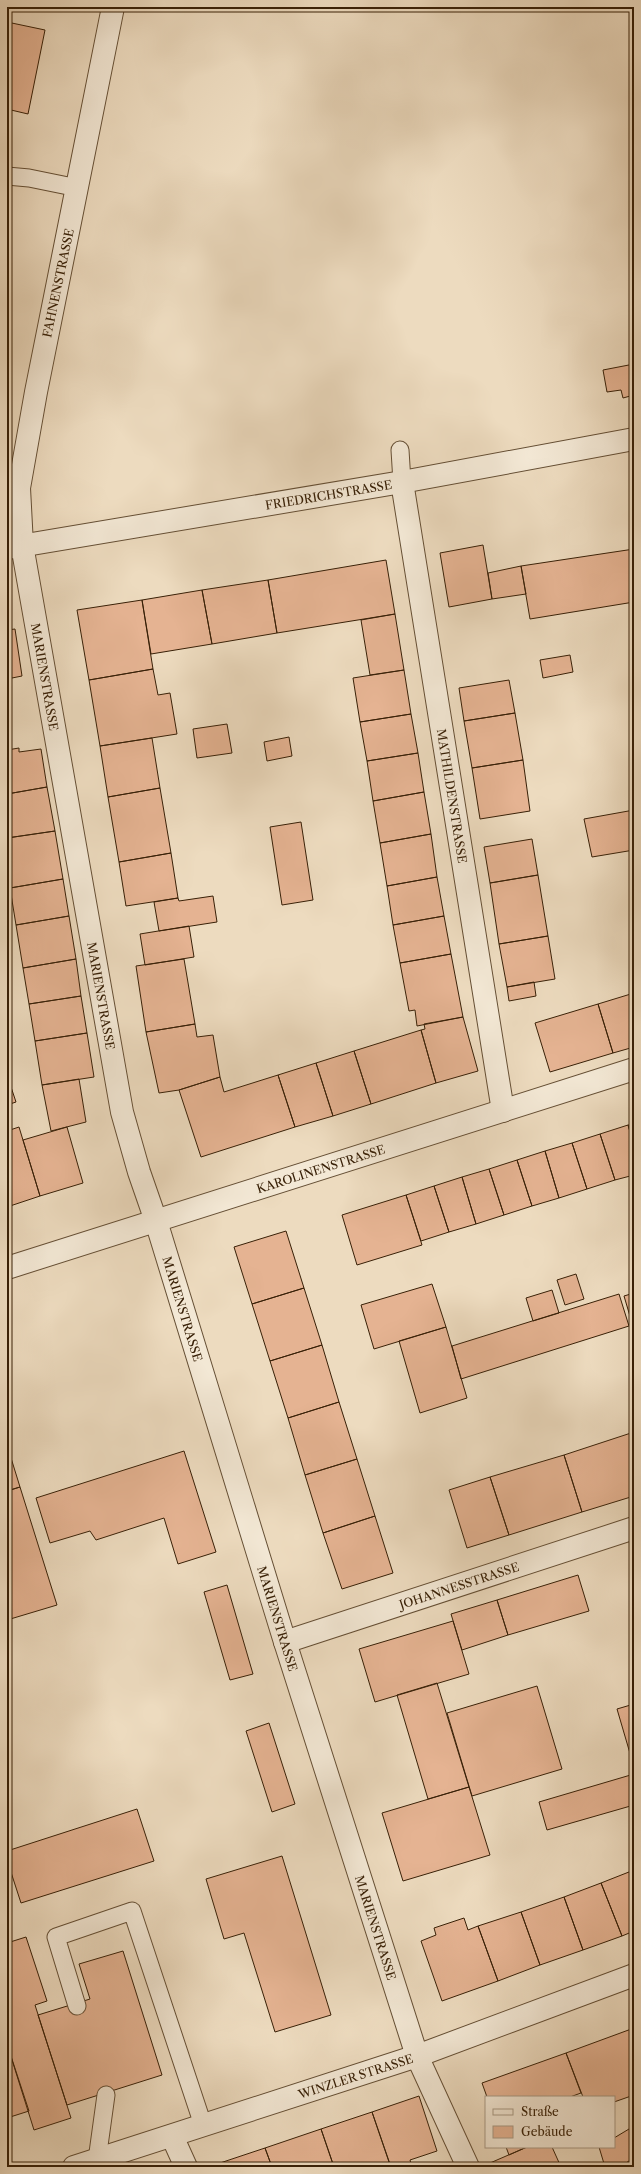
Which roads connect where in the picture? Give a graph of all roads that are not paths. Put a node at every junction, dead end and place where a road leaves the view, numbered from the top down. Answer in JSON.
{"nodes":[{"id":1,"x":113,"y":7,"type":"edge"},
{"id":2,"x":7,"y":176,"type":"edge"},
{"id":3,"x":78,"y":188,"type":"junction"},
{"id":4,"x":634,"y":438,"type":"edge"},
{"id":5,"x":400,"y":450,"type":"dead end"},
{"id":6,"x":402,"y":482,"type":"junction"},
{"id":7,"x":14,"y":546,"type":"edge"},
{"id":8,"x":634,"y":1069,"type":"edge"},
{"id":9,"x":503,"y":1111,"type":"junction"},
{"id":10,"x":156,"y":1221,"type":"junction"},
{"id":11,"x":7,"y":1268,"type":"edge"},
{"id":12,"x":634,"y":1528,"type":"edge"},
{"id":13,"x":285,"y":1642,"type":"junction"},
{"id":14,"x":634,"y":1975,"type":"edge"},
{"id":15,"x":77,"y":2006,"type":"dead end"},
{"id":16,"x":417,"y":2056,"type":"junction"},
{"id":17,"x":106,"y":2095,"type":"dead end"},
{"id":18,"x":203,"y":2126,"type":"junction"},
{"id":19,"x":172,"y":2136,"type":"junction"},
{"id":20,"x":97,"y":2160,"type":"junction"},
{"id":21,"x":74,"y":2167,"type":"edge"},
{"id":22,"x":186,"y":2167,"type":"edge"},
{"id":23,"x":468,"y":2167,"type":"edge"}],
"edges":[{"from":1,"to":3,"type":"street","name":"FAHNENSTRASSE"},
{"from":2,"to":3,"type":"lane"},
{"from":3,"to":7,"type":"street","name":"FAHNENSTRASSE"},
{"from":4,"to":6,"type":"street","name":"FRIEDRICHSTRASSE"},
{"from":5,"to":6,"type":"lane"},
{"from":6,"to":7,"type":"street","name":"FRIEDRICHSTRASSE"},
{"from":6,"to":9,"type":"street","name":"MATHILDENSTRASSE"},
{"from":7,"to":10,"type":"street","name":"MARIENSTRASSE"},
{"from":8,"to":9,"type":"street","name":"KAROLINENSTRASSE"},
{"from":9,"to":10,"type":"street","name":"KAROLINENSTRASSE"},
{"from":10,"to":11,"type":"street","name":"KAROLINENSTRASSE"},
{"from":10,"to":13,"type":"street","name":"MARIENSTRASSE"},
{"from":12,"to":13,"type":"street","name":"JOHANNESSTRASSE"},
{"from":13,"to":16,"type":"street","name":"MARIENSTRASSE"},
{"from":14,"to":16,"type":"street","name":"WINZLER STRASSE"},
{"from":15,"to":18,"type":"lane"},
{"from":16,"to":18,"type":"street","name":"WINZLER STRASSE"},
{"from":16,"to":23,"type":"street","name":"MARIENSTRASSE"},
{"from":17,"to":20,"type":"lane"},
{"from":18,"to":19,"type":"street","name":"WINZLER STRASSE"},
{"from":19,"to":20,"type":"street","name":"WINZLER STRASSE"},
{"from":19,"to":22,"type":"street"},
{"from":20,"to":21,"type":"street","name":"WINZLER STRASSE"}]}
